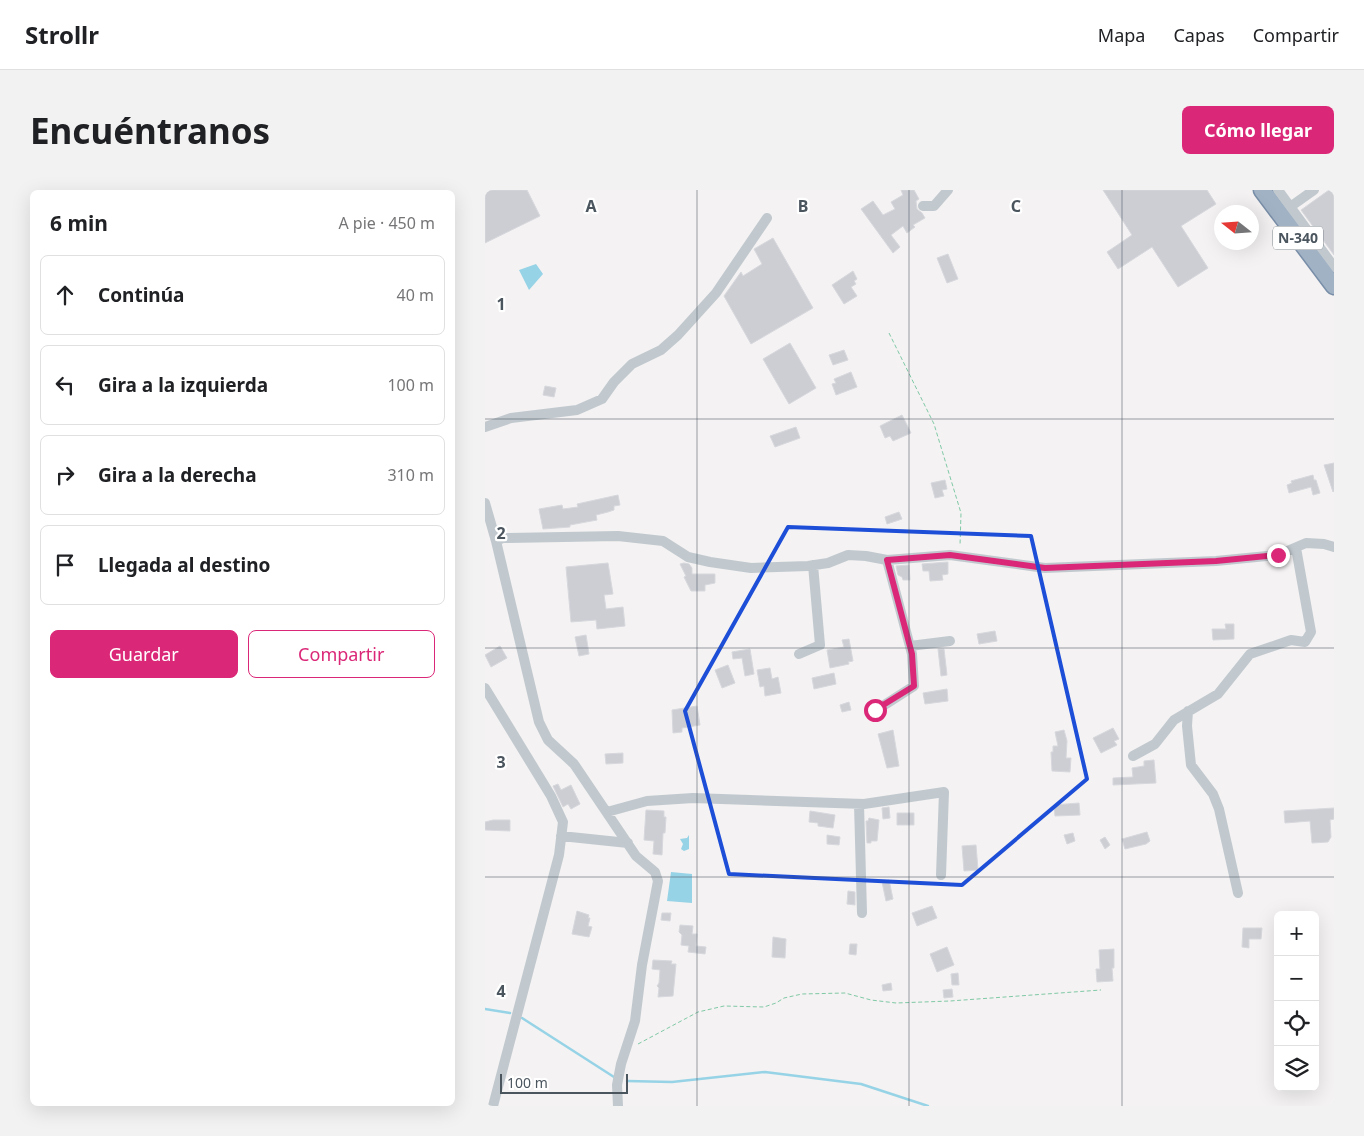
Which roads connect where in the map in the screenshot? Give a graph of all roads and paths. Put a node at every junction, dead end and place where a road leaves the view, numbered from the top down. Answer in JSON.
{"nodes":[{"id":1,"x":949,"y":190,"type":"edge"},
{"id":2,"x":1262,"y":190,"type":"edge"},
{"id":3,"x":1278,"y":190,"type":"edge"},
{"id":4,"x":1314,"y":190,"type":"edge"},
{"id":5,"x":923,"y":206,"type":"dead end"},
{"id":6,"x":1290,"y":207,"type":"junction"},
{"id":7,"x":767,"y":218,"type":"dead end"},
{"id":8,"x":1334,"y":267,"type":"edge"},
{"id":9,"x":1334,"y":286,"type":"edge"},
{"id":10,"x":889,"y":333,"type":"dead end"},
{"id":11,"x":485,"y":427,"type":"edge"},
{"id":12,"x":485,"y":503,"type":"edge"},
{"id":13,"x":496,"y":541,"type":"junction"},
{"id":14,"x":1334,"y":547,"type":"edge"},
{"id":15,"x":1296,"y":548,"type":"junction"},
{"id":16,"x":959,"y":557,"type":"junction"},
{"id":17,"x":887,"y":560,"type":"junction"},
{"id":18,"x":813,"y":565,"type":"junction"},
{"id":19,"x":950,"y":641,"type":"dead end"},
{"id":20,"x":910,"y":646,"type":"junction"},
{"id":21,"x":799,"y":654,"type":"dead end"},
{"id":22,"x":485,"y":688,"type":"edge"},
{"id":23,"x":875,"y":710,"type":"dead end"},
{"id":24,"x":1188,"y":710,"type":"junction"},
{"id":25,"x":1133,"y":756,"type":"dead end"},
{"id":26,"x":859,"y":804,"type":"junction"},
{"id":27,"x":607,"y":812,"type":"junction"},
{"id":28,"x":561,"y":836,"type":"junction"},
{"id":29,"x":628,"y":843,"type":"junction"},
{"id":30,"x":941,"y":875,"type":"dead end"},
{"id":31,"x":1238,"y":893,"type":"dead end"},
{"id":32,"x":862,"y":913,"type":"dead end"},
{"id":33,"x":1101,"y":990,"type":"dead end"},
{"id":34,"x":626,"y":1048,"type":"junction"},
{"id":35,"x":493,"y":1106,"type":"edge"},
{"id":36,"x":618,"y":1106,"type":"edge"}],
"edges":[{"from":1,"to":5,"type":"street"},
{"from":2,"to":9,"type":"highway","number":"N-340"},
{"from":3,"to":6,"type":"street"},
{"from":4,"to":6,"type":"street"},
{"from":6,"to":8,"type":"street"},
{"from":7,"to":11,"type":"street"},
{"from":10,"to":16,"type":"path"},
{"from":12,"to":13,"type":"street"},
{"from":13,"to":18,"type":"street"},
{"from":13,"to":27,"type":"street"},
{"from":14,"to":15,"type":"street"},
{"from":15,"to":16,"type":"street"},
{"from":15,"to":24,"type":"street"},
{"from":16,"to":17,"type":"street"},
{"from":17,"to":18,"type":"street"},
{"from":17,"to":20,"type":"street"},
{"from":18,"to":21,"type":"street"},
{"from":19,"to":20,"type":"street"},
{"from":20,"to":23,"type":"street"},
{"from":22,"to":28,"type":"street"},
{"from":24,"to":25,"type":"street"},
{"from":24,"to":31,"type":"street"},
{"from":26,"to":27,"type":"street"},
{"from":26,"to":30,"type":"street"},
{"from":26,"to":32,"type":"street"},
{"from":27,"to":29,"type":"street"},
{"from":28,"to":29,"type":"street"},
{"from":28,"to":35,"type":"street"},
{"from":29,"to":34,"type":"street"},
{"from":33,"to":34,"type":"path"},
{"from":34,"to":36,"type":"street"}]}
